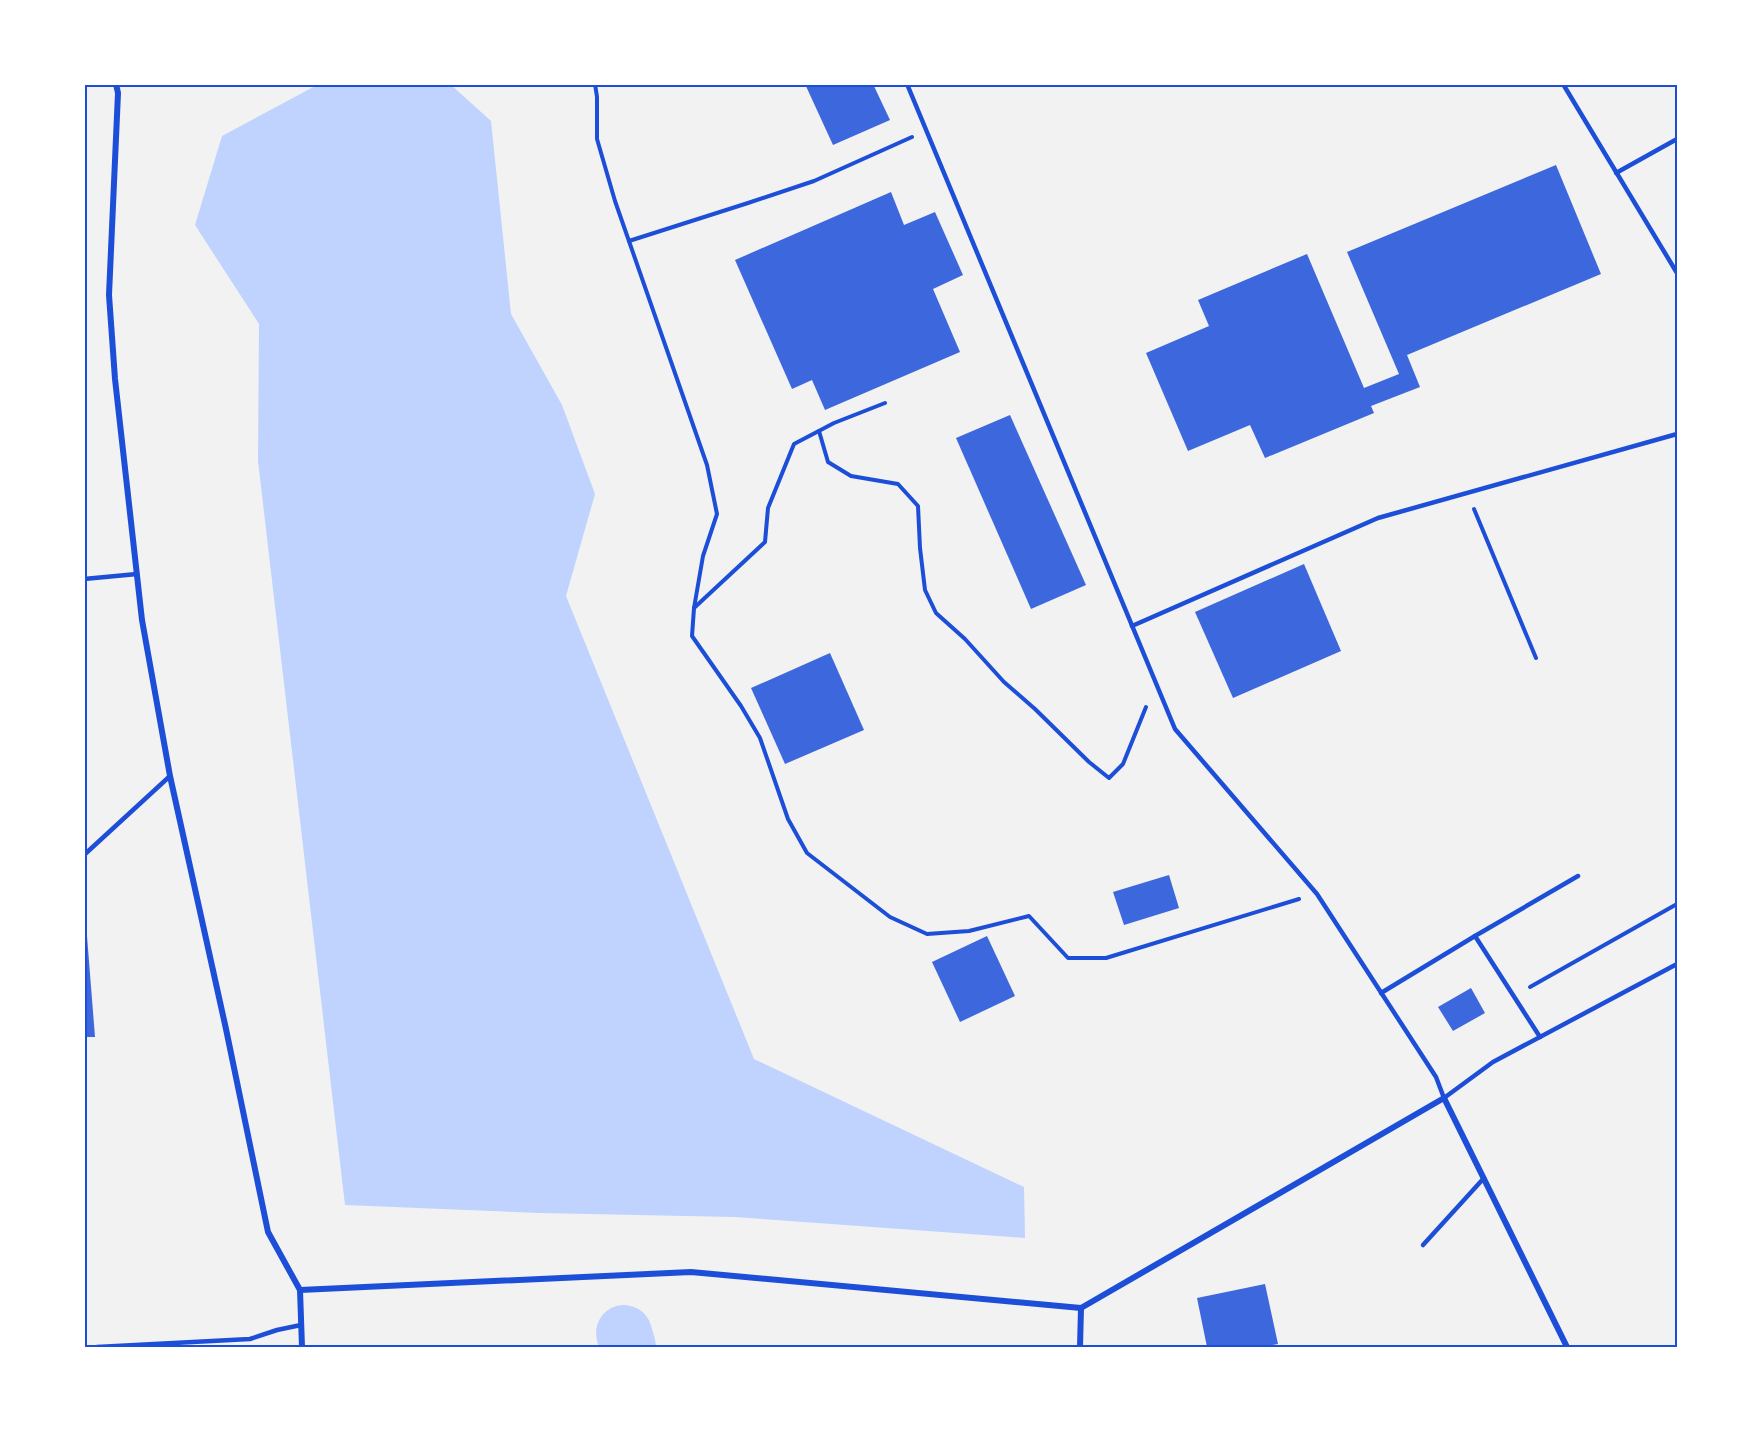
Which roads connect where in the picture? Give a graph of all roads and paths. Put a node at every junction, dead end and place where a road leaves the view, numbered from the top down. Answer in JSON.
{"nodes":[{"id":1,"x":116,"y":84,"type":"edge"},
{"id":2,"x":595,"y":84,"type":"edge"},
{"id":3,"x":907,"y":84,"type":"edge"},
{"id":4,"x":1563,"y":84,"type":"edge"},
{"id":5,"x":927,"y":131,"type":"junction"},
{"id":6,"x":1677,"y":139,"type":"edge"},
{"id":7,"x":1616,"y":173,"type":"junction"},
{"id":8,"x":629,"y":241,"type":"junction"},
{"id":9,"x":1677,"y":273,"type":"edge"},
{"id":10,"x":885,"y":402,"type":"dead end"},
{"id":11,"x":819,"y":431,"type":"junction"},
{"id":12,"x":1677,"y":434,"type":"edge"},
{"id":13,"x":1467,"y":492,"type":"junction"},
{"id":14,"x":137,"y":574,"type":"junction"},
{"id":15,"x":84,"y":579,"type":"edge"},
{"id":16,"x":694,"y":608,"type":"junction"},
{"id":17,"x":1132,"y":626,"type":"junction"},
{"id":18,"x":1536,"y":658,"type":"dead end"},
{"id":19,"x":1156,"y":683,"type":"junction"},
{"id":20,"x":170,"y":776,"type":"junction"},
{"id":21,"x":84,"y":855,"type":"edge"},
{"id":22,"x":1578,"y":876,"type":"dead end"},
{"id":23,"x":1317,"y":894,"type":"junction"},
{"id":24,"x":1677,"y":904,"type":"edge"},
{"id":25,"x":1475,"y":936,"type":"junction"},
{"id":26,"x":1677,"y":964,"type":"edge"},
{"id":27,"x":1381,"y":993,"type":"junction"},
{"id":28,"x":1514,"y":997,"type":"junction"},
{"id":29,"x":1540,"y":1037,"type":"junction"},
{"id":30,"x":1444,"y":1098,"type":"junction"},
{"id":31,"x":1484,"y":1178,"type":"junction"},
{"id":32,"x":1423,"y":1245,"type":"dead end"},
{"id":33,"x":300,"y":1290,"type":"junction"},
{"id":34,"x":1081,"y":1308,"type":"junction"},
{"id":35,"x":301,"y":1325,"type":"junction"},
{"id":36,"x":97,"y":1347,"type":"edge"},
{"id":37,"x":302,"y":1347,"type":"edge"},
{"id":38,"x":1080,"y":1347,"type":"edge"},
{"id":39,"x":1567,"y":1347,"type":"edge"}],
"edges":[{"from":1,"to":14,"type":"street"},
{"from":2,"to":8,"type":"path"},
{"from":3,"to":5,"type":"lane"},
{"from":4,"to":7,"type":"lane"},
{"from":5,"to":8,"type":"path"},
{"from":5,"to":17,"type":"lane"},
{"from":6,"to":7,"type":"lane"},
{"from":7,"to":9,"type":"lane"},
{"from":8,"to":16,"type":"path"},
{"from":10,"to":11,"type":"path"},
{"from":11,"to":16,"type":"path"},
{"from":11,"to":19,"type":"path"},
{"from":12,"to":13,"type":"lane"},
{"from":13,"to":17,"type":"lane"},
{"from":13,"to":18,"type":"path"},
{"from":14,"to":15,"type":"lane"},
{"from":14,"to":20,"type":"street"},
{"from":16,"to":23,"type":"path"},
{"from":17,"to":19,"type":"lane"},
{"from":19,"to":23,"type":"lane"},
{"from":20,"to":21,"type":"lane"},
{"from":20,"to":33,"type":"street"},
{"from":22,"to":25,"type":"lane"},
{"from":23,"to":27,"type":"lane"},
{"from":24,"to":28,"type":"path"},
{"from":25,"to":27,"type":"lane"},
{"from":25,"to":28,"type":"lane"},
{"from":26,"to":29,"type":"lane"},
{"from":27,"to":30,"type":"lane"},
{"from":28,"to":29,"type":"lane"},
{"from":29,"to":30,"type":"lane"},
{"from":30,"to":31,"type":"street"},
{"from":30,"to":34,"type":"street"},
{"from":31,"to":32,"type":"lane"},
{"from":31,"to":39,"type":"street"},
{"from":33,"to":34,"type":"street"},
{"from":33,"to":35,"type":"street"},
{"from":34,"to":38,"type":"street"},
{"from":35,"to":36,"type":"lane"},
{"from":35,"to":37,"type":"street"}]}
